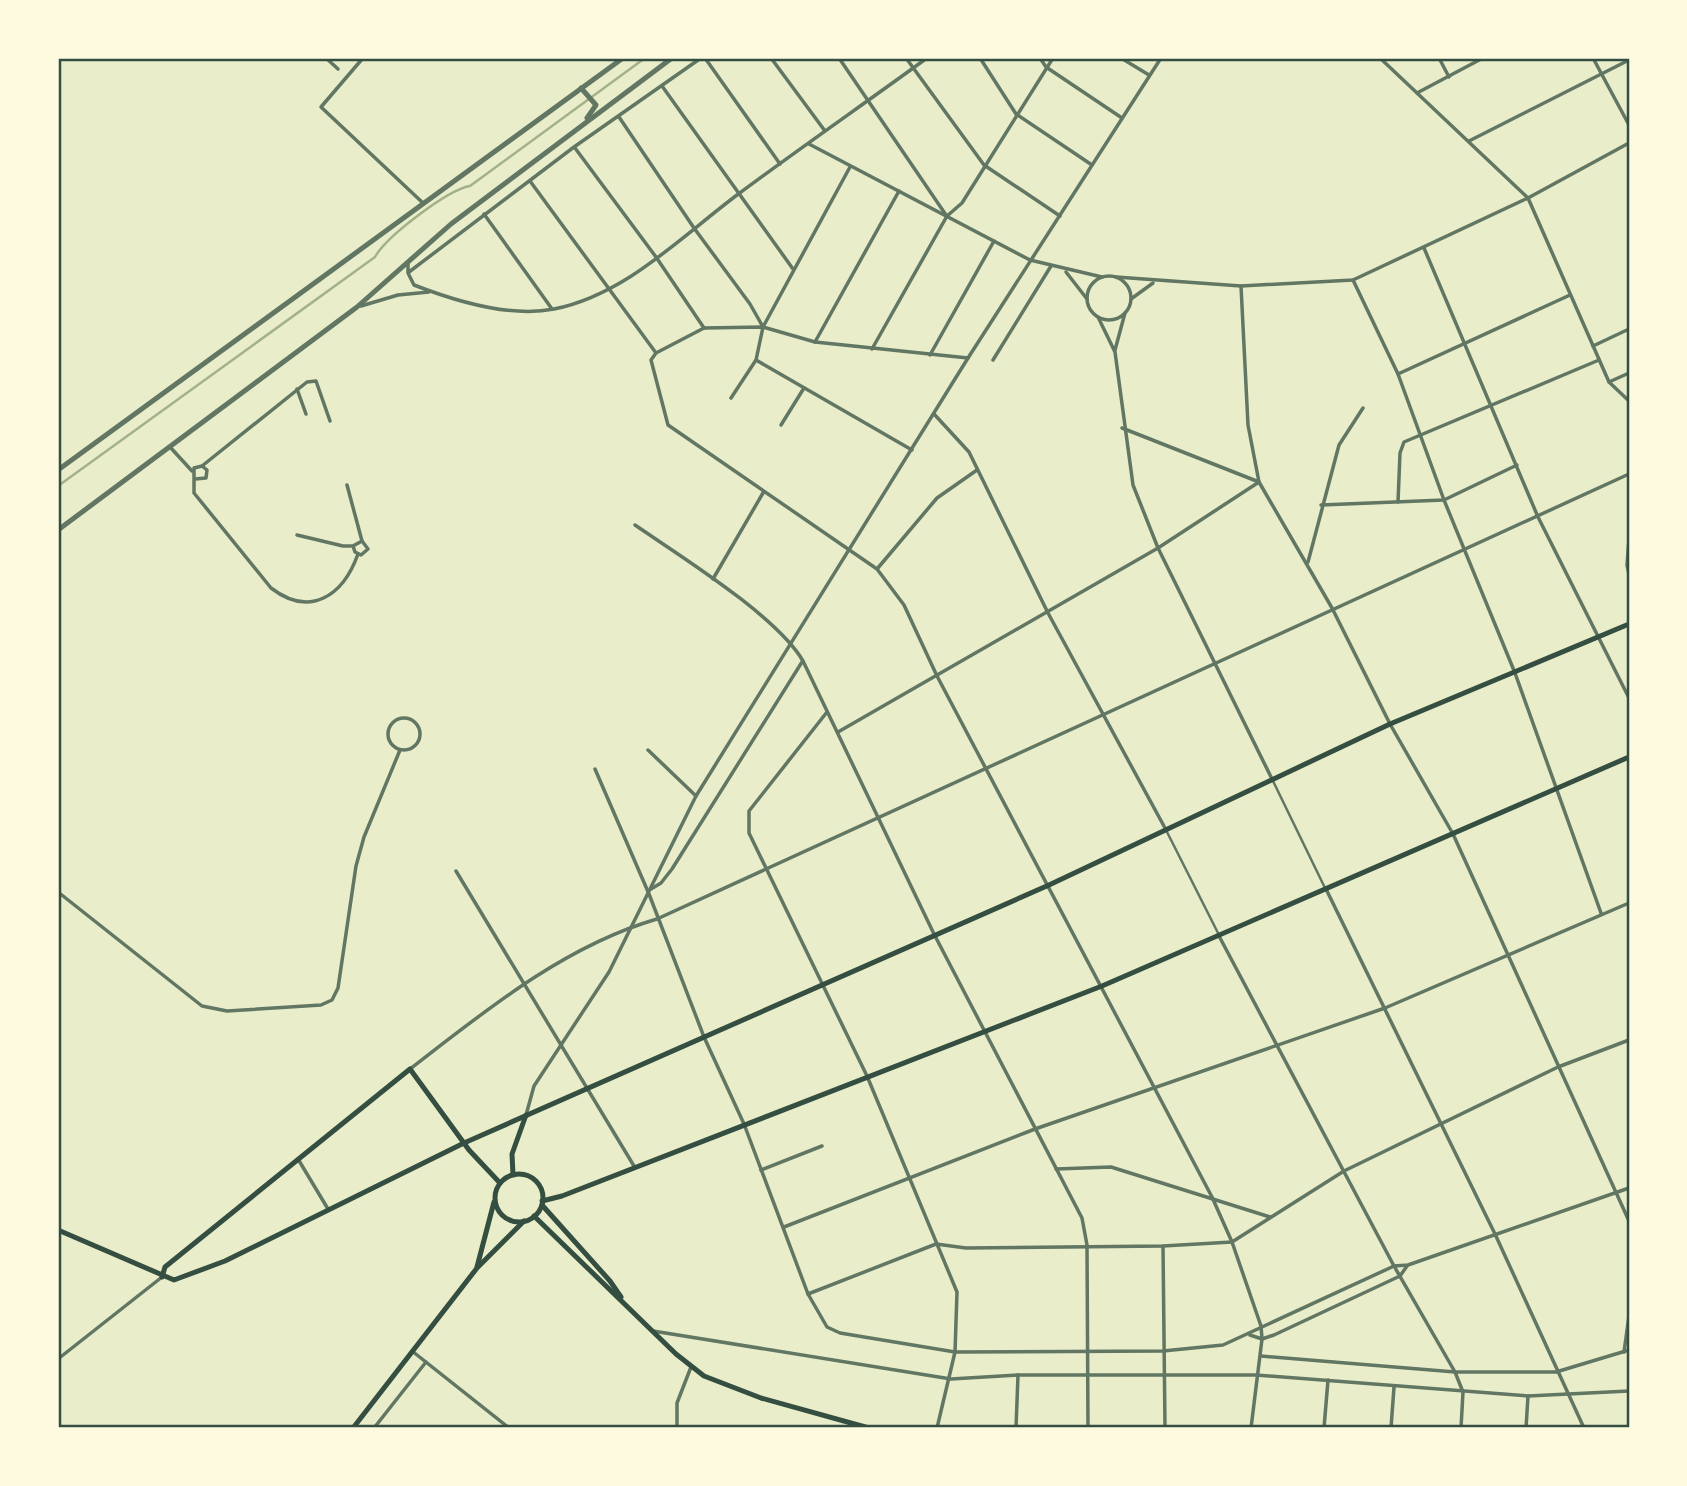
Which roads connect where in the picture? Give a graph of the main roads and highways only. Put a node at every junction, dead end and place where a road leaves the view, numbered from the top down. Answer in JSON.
{"nodes":[{"id":1,"x":1629,"y":624,"type":"edge"},
{"id":2,"x":1629,"y":757,"type":"edge"},
{"id":3,"x":526,"y":1115,"type":"junction"},
{"id":4,"x":464,"y":1143,"type":"junction"},
{"id":5,"x":487,"y":1166,"type":"junction"},
{"id":6,"x":513,"y":1175,"type":"junction"},
{"id":7,"x":506,"y":1178,"type":"junction"},
{"id":8,"x":500,"y":1184,"type":"junction"},
{"id":9,"x":495,"y":1199,"type":"junction"},
{"id":10,"x":542,"y":1203,"type":"junction"},
{"id":11,"x":534,"y":1216,"type":"junction"},
{"id":12,"x":524,"y":1221,"type":"junction"},
{"id":13,"x":58,"y":1230,"type":"edge"},
{"id":14,"x":575,"y":1242,"type":"junction"},
{"id":15,"x":569,"y":1249,"type":"junction"},
{"id":16,"x":477,"y":1268,"type":"junction"},
{"id":17,"x":162,"y":1276,"type":"junction"},
{"id":18,"x":624,"y":1303,"type":"junction"},
{"id":19,"x":354,"y":1428,"type":"edge"},
{"id":20,"x":869,"y":1428,"type":"edge"}],
"edges":[{"from":1,"to":3,"type":"main road"},
{"from":2,"to":10,"type":"main road"},
{"from":3,"to":4,"type":"main road"},
{"from":3,"to":6,"type":"main road"},
{"from":4,"to":5,"type":"main road"},
{"from":4,"to":17,"type":"main road"},
{"from":4,"to":17,"type":"main road"},
{"from":5,"to":7,"type":"main road"},
{"from":5,"to":8,"type":"main road"},
{"from":6,"to":7,"type":"main road"},
{"from":6,"to":10,"type":"main road"},
{"from":7,"to":8,"type":"main road"},
{"from":8,"to":9,"type":"main road"},
{"from":9,"to":12,"type":"main road"},
{"from":9,"to":16,"type":"main road"},
{"from":10,"to":11,"type":"main road"},
{"from":10,"to":14,"type":"main road"},
{"from":11,"to":12,"type":"main road"},
{"from":11,"to":15,"type":"main road"},
{"from":12,"to":16,"type":"main road"},
{"from":13,"to":17,"type":"main road"},
{"from":14,"to":15,"type":"main road"},
{"from":14,"to":18,"type":"main road"},
{"from":15,"to":18,"type":"main road"},
{"from":16,"to":19,"type":"main road"},
{"from":18,"to":20,"type":"main road"}]}
